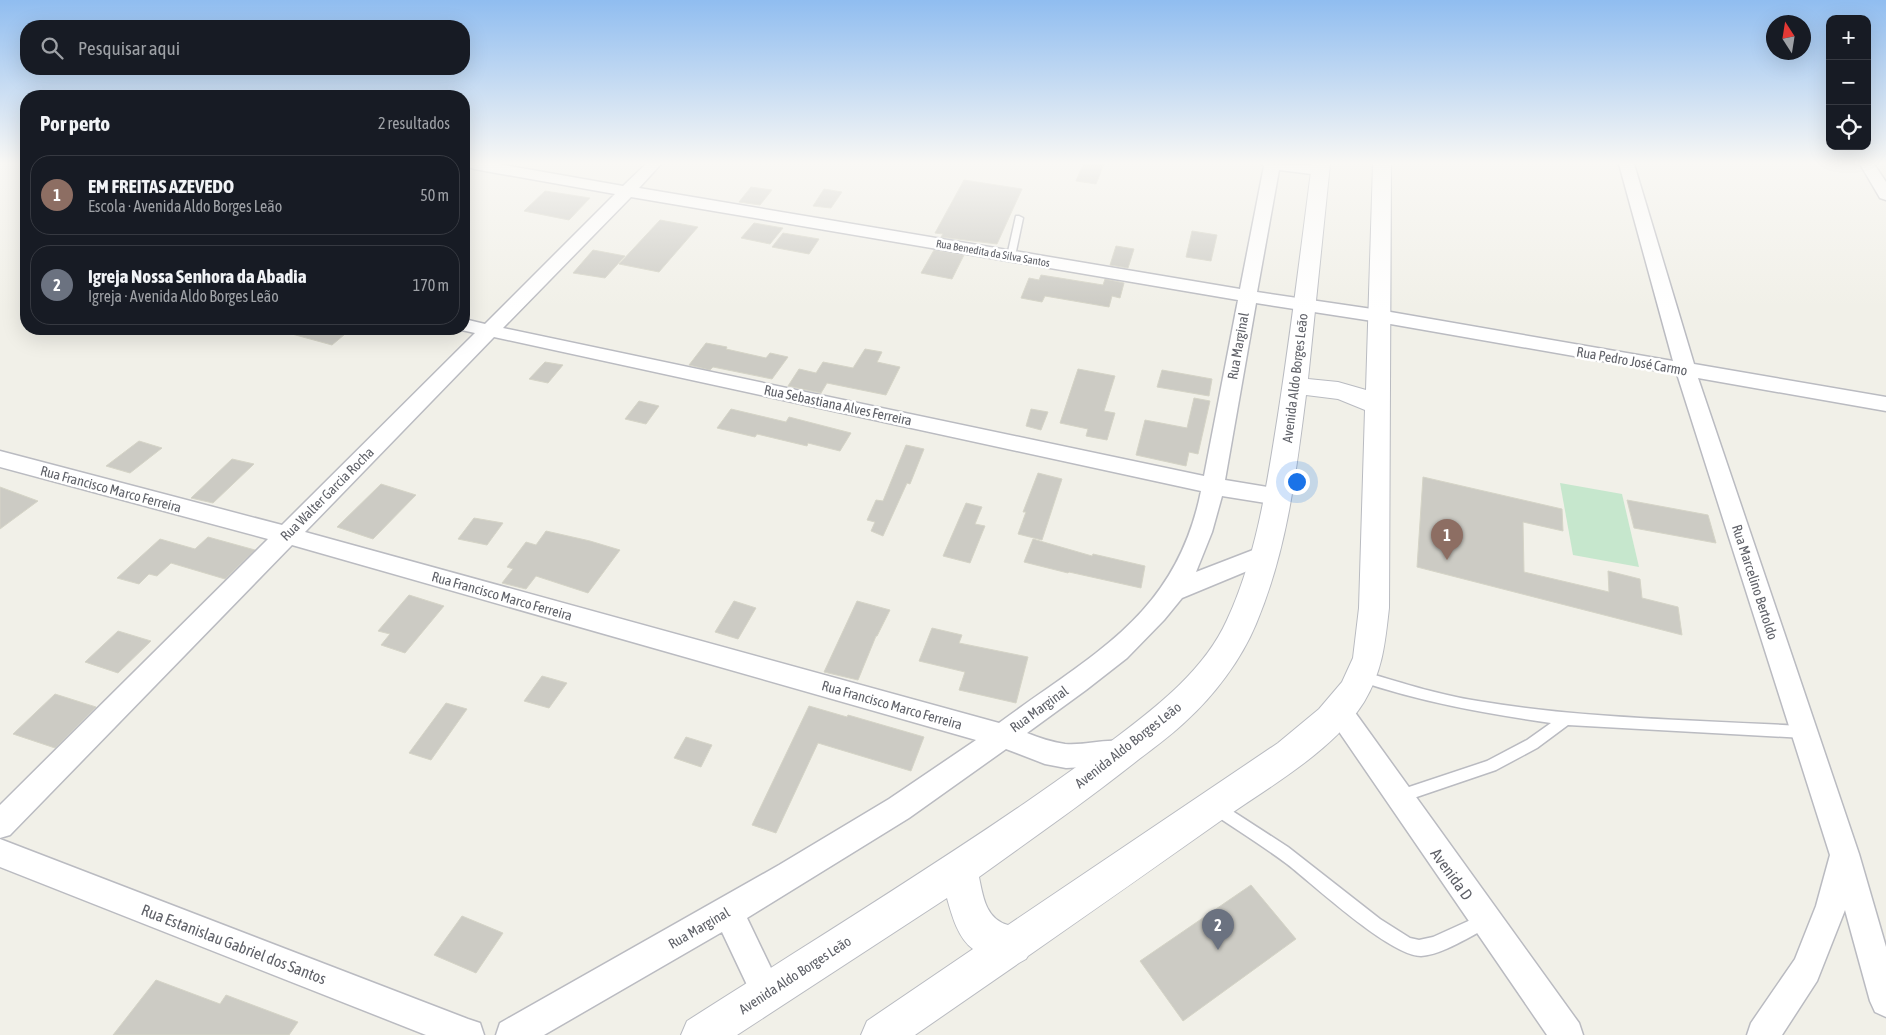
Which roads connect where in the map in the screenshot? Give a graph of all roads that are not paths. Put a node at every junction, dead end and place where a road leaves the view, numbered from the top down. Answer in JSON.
{"nodes":[{"id":1,"x":605,"y":212,"type":"edge"},
{"id":2,"x":752,"y":212,"type":"edge"},
{"id":3,"x":1262,"y":212,"type":"edge"},
{"id":4,"x":1315,"y":212,"type":"edge"},
{"id":5,"x":1381,"y":212,"type":"edge"},
{"id":6,"x":1641,"y":212,"type":"edge"},
{"id":7,"x":1019,"y":218,"type":"dead end"},
{"id":8,"x":1011,"y":256,"type":"junction"},
{"id":9,"x":1247,"y":296,"type":"junction"},
{"id":10,"x":1304,"y":305,"type":"junction"},
{"id":11,"x":1379,"y":316,"type":"junction"},
{"id":12,"x":470,"y":326,"type":"edge"},
{"id":13,"x":489,"y":330,"type":"junction"},
{"id":14,"x":1686,"y":371,"type":"junction"},
{"id":15,"x":1295,"y":386,"type":"junction"},
{"id":16,"x":1886,"y":404,"type":"edge"},
{"id":17,"x":1378,"y":406,"type":"junction"},
{"id":18,"x":0,"y":459,"type":"edge"},
{"id":19,"x":1212,"y":486,"type":"junction"},
{"id":20,"x":1279,"y":496,"type":"junction"},
{"id":21,"x":286,"y":535,"type":"junction"},
{"id":22,"x":1266,"y":554,"type":"junction"},
{"id":23,"x":1173,"y":591,"type":"junction"},
{"id":24,"x":1361,"y":676,"type":"junction"},
{"id":25,"x":1340,"y":712,"type":"junction"},
{"id":26,"x":1566,"y":719,"type":"junction"},
{"id":27,"x":1804,"y":732,"type":"junction"},
{"id":28,"x":1002,"y":736,"type":"junction"},
{"id":29,"x":1123,"y":753,"type":"junction"},
{"id":30,"x":1398,"y":797,"type":"junction"},
{"id":31,"x":1214,"y":805,"type":"junction"},
{"id":32,"x":0,"y":825,"type":"edge"},
{"id":33,"x":0,"y":853,"type":"edge"},
{"id":34,"x":1844,"y":854,"type":"junction"},
{"id":35,"x":960,"y":869,"type":"junction"},
{"id":36,"x":728,"y":912,"type":"junction"},
{"id":37,"x":1486,"y":921,"type":"junction"},
{"id":38,"x":1013,"y":946,"type":"junction"},
{"id":39,"x":767,"y":993,"type":"junction"},
{"id":40,"x":1886,"y":1001,"type":"edge"},
{"id":41,"x":468,"y":1035,"type":"edge"},
{"id":42,"x":512,"y":1035,"type":"edge"},
{"id":43,"x":702,"y":1035,"type":"edge"},
{"id":44,"x":881,"y":1035,"type":"edge"},
{"id":45,"x":1567,"y":1035,"type":"edge"},
{"id":46,"x":1762,"y":1035,"type":"edge"}],
"edges":[{"from":1,"to":13,"type":"street","name":"Rua Walter Garcia Rocha"},
{"from":2,"to":8,"type":"street","name":"Rua Benedita da Silva Santos"},
{"from":3,"to":9,"type":"street","name":"Rua Marginal"},
{"from":4,"to":10,"type":"street","name":"Avenida Aldo Borges Leão"},
{"from":5,"to":11,"type":"street"},
{"from":6,"to":14,"type":"street","name":"Rua Marcelino Bertoldo"},
{"from":7,"to":8,"type":"lane"},
{"from":8,"to":9,"type":"street","name":"Rua Benedita da Silva Santos"},
{"from":9,"to":10,"type":"street","name":"Rua Benedita da Silva Santos"},
{"from":9,"to":19,"type":"street","name":"Rua Marginal"},
{"from":10,"to":11,"type":"street","name":"Rua Pedro José Carmo"},
{"from":10,"to":15,"type":"street","name":"Avenida Aldo Borges Leão"},
{"from":11,"to":14,"type":"street","name":"Rua Pedro José Carmo"},
{"from":11,"to":17,"type":"street"},
{"from":12,"to":13,"type":"street","name":"Rua Sebastiana Alves Ferreira"},
{"from":13,"to":19,"type":"street","name":"Rua Sebastiana Alves Ferreira"},
{"from":13,"to":21,"type":"street","name":"Rua Walter Garcia Rocha"},
{"from":14,"to":16,"type":"street","name":"Rua Pedro José Carmo"},
{"from":14,"to":27,"type":"street","name":"Rua Marcelino Bertoldo"},
{"from":15,"to":17,"type":"street"},
{"from":15,"to":20,"type":"street","name":"Avenida Aldo Borges Leão"},
{"from":17,"to":24,"type":"street"},
{"from":18,"to":21,"type":"street","name":"Rua Francisco Marco Ferreira"},
{"from":19,"to":20,"type":"street","name":"Rua Sebastiana Alves Ferreira"},
{"from":19,"to":23,"type":"street","name":"Rua Marginal"},
{"from":20,"to":22,"type":"street","name":"Avenida Aldo Borges Leão"},
{"from":21,"to":28,"type":"street","name":"Rua Francisco Marco Ferreira"},
{"from":21,"to":32,"type":"street","name":"Rua Walter Garcia Rocha"},
{"from":22,"to":23,"type":"street"},
{"from":22,"to":29,"type":"street","name":"Avenida Aldo Borges Leão"},
{"from":23,"to":28,"type":"street","name":"Rua Marginal"},
{"from":24,"to":25,"type":"street"},
{"from":24,"to":26,"type":"lane"},
{"from":25,"to":30,"type":"street","name":"Avenida D"},
{"from":25,"to":31,"type":"street"},
{"from":26,"to":27,"type":"lane"},
{"from":26,"to":30,"type":"lane"},
{"from":27,"to":34,"type":"street","name":"Rua Marcelino Bertoldo"},
{"from":28,"to":29,"type":"street","name":"Rua Francisco Marco Ferreira"},
{"from":28,"to":36,"type":"street","name":"Rua Marginal"},
{"from":29,"to":35,"type":"street","name":"Avenida Aldo Borges Leão"},
{"from":30,"to":37,"type":"street","name":"Avenida D"},
{"from":31,"to":37,"type":"lane"},
{"from":31,"to":38,"type":"street"},
{"from":33,"to":41,"type":"street","name":"Rua Estanislau Gabriel dos Santos"},
{"from":34,"to":40,"type":"street","name":"Rua Marcelino Bertoldo"},
{"from":34,"to":46,"type":"street"},
{"from":35,"to":38,"type":"street"},
{"from":35,"to":39,"type":"street","name":"Avenida Aldo Borges Leão"},
{"from":36,"to":39,"type":"street"},
{"from":36,"to":42,"type":"street","name":"Rua Marginal"},
{"from":37,"to":45,"type":"street","name":"Avenida D"},
{"from":38,"to":44,"type":"street"},
{"from":39,"to":43,"type":"street","name":"Avenida Aldo Borges Leão"}]}
